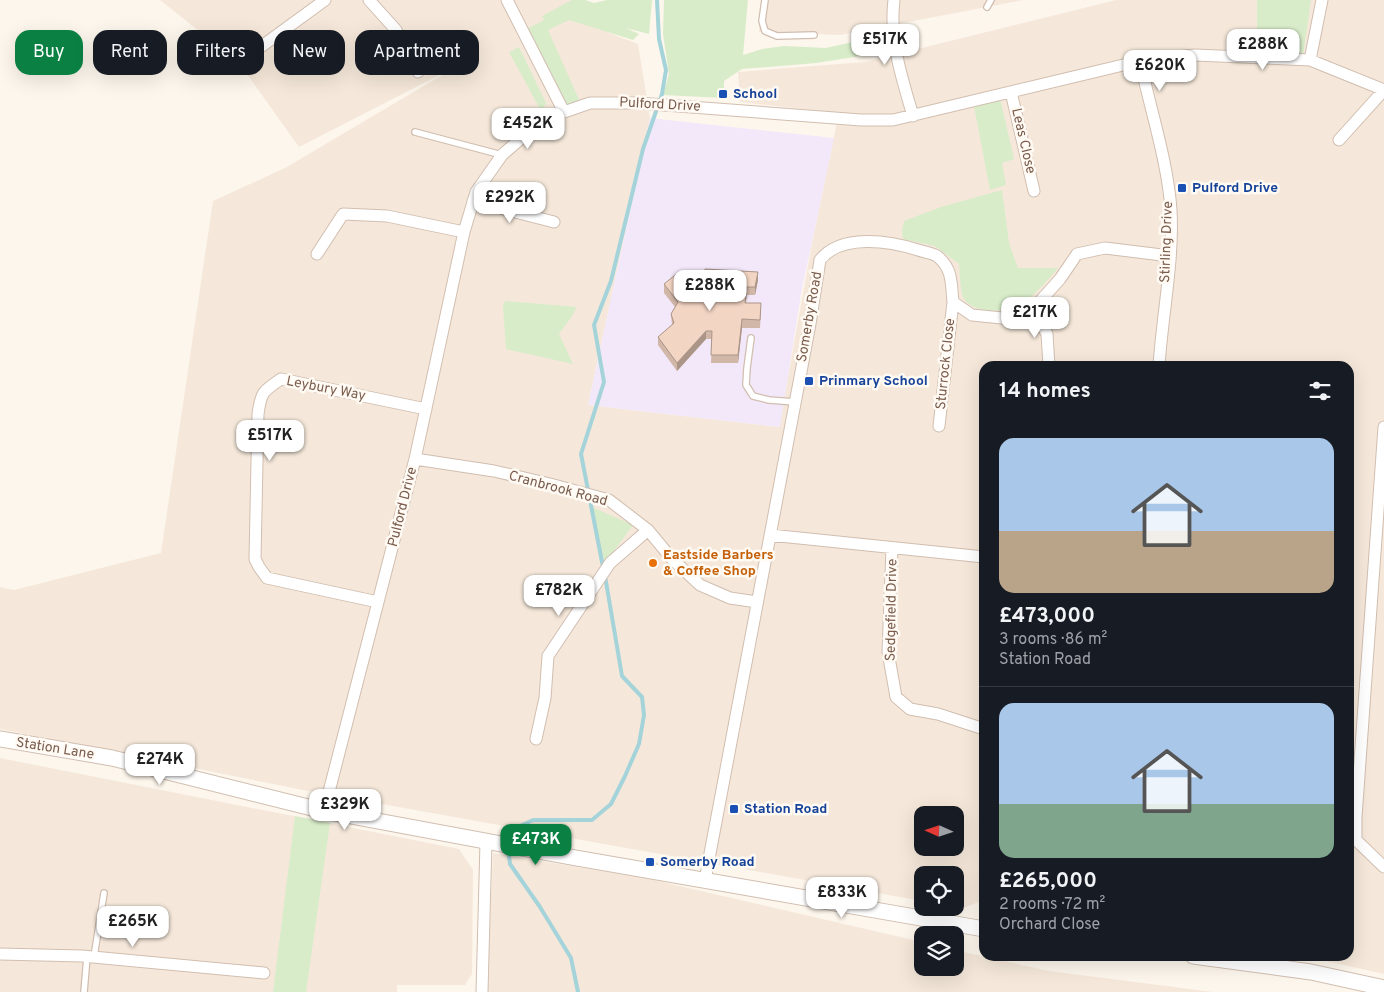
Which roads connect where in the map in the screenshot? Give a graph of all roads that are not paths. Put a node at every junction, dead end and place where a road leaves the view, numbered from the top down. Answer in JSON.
{"nodes":[{"id":1,"x":325,"y":0,"type":"edge"},
{"id":2,"x":369,"y":0,"type":"edge"},
{"id":3,"x":507,"y":0,"type":"edge"},
{"id":4,"x":765,"y":0,"type":"edge"},
{"id":5,"x":894,"y":0,"type":"edge"},
{"id":6,"x":990,"y":0,"type":"edge"},
{"id":7,"x":1322,"y":0,"type":"edge"},
{"id":8,"x":987,"y":6,"type":"dead end"},
{"id":9,"x":396,"y":30,"type":"edge"},
{"id":10,"x":814,"y":35,"type":"dead end"},
{"id":11,"x":264,"y":45,"type":"edge"},
{"id":12,"x":1310,"y":60,"type":"junction"},
{"id":13,"x":1140,"y":61,"type":"junction"},
{"id":14,"x":1384,"y":90,"type":"edge"},
{"id":15,"x":1011,"y":92,"type":"junction"},
{"id":16,"x":564,"y":112,"type":"junction"},
{"id":17,"x":913,"y":116,"type":"junction"},
{"id":18,"x":415,"y":132,"type":"dead end"},
{"id":19,"x":1338,"y":140,"type":"dead end"},
{"id":20,"x":502,"y":155,"type":"junction"},
{"id":21,"x":1034,"y":191,"type":"dead end"},
{"id":22,"x":473,"y":201,"type":"junction"},
{"id":23,"x":554,"y":222,"type":"dead end"},
{"id":24,"x":464,"y":232,"type":"junction"},
{"id":25,"x":317,"y":254,"type":"dead end"},
{"id":26,"x":1170,"y":256,"type":"junction"},
{"id":27,"x":953,"y":302,"type":"junction"},
{"id":28,"x":1033,"y":309,"type":"junction"},
{"id":29,"x":751,"y":338,"type":"dead end"},
{"id":30,"x":1049,"y":361,"type":"edge"},
{"id":31,"x":1160,"y":361,"type":"edge"},
{"id":32,"x":795,"y":402,"type":"junction"},
{"id":33,"x":426,"y":409,"type":"junction"},
{"id":34,"x":939,"y":426,"type":"dead end"},
{"id":35,"x":1384,"y":428,"type":"edge"},
{"id":36,"x":415,"y":458,"type":"junction"},
{"id":37,"x":648,"y":530,"type":"junction"},
{"id":38,"x":770,"y":535,"type":"junction"},
{"id":39,"x":892,"y":548,"type":"junction"},
{"id":40,"x":979,"y":557,"type":"edge"},
{"id":41,"x":378,"y":602,"type":"junction"},
{"id":42,"x":757,"y":602,"type":"junction"},
{"id":43,"x":979,"y":727,"type":"edge"},
{"id":44,"x":536,"y":739,"type":"dead end"},
{"id":45,"x":0,"y":740,"type":"edge"},
{"id":46,"x":324,"y":812,"type":"junction"},
{"id":47,"x":486,"y":842,"type":"junction"},
{"id":48,"x":1384,"y":866,"type":"edge"},
{"id":49,"x":705,"y":880,"type":"junction"},
{"id":50,"x":104,"y":893,"type":"dead end"},
{"id":51,"x":979,"y":928,"type":"edge"},
{"id":52,"x":0,"y":954,"type":"edge"},
{"id":53,"x":90,"y":957,"type":"junction"},
{"id":54,"x":1230,"y":961,"type":"edge"},
{"id":55,"x":264,"y":973,"type":"dead end"},
{"id":56,"x":1384,"y":988,"type":"edge"},
{"id":57,"x":84,"y":992,"type":"edge"},
{"id":58,"x":482,"y":992,"type":"edge"}],
"edges":[{"from":1,"to":11,"type":"street"},
{"from":2,"to":9,"type":"street"},
{"from":3,"to":16,"type":"street"},
{"from":4,"to":10,"type":"lane"},
{"from":5,"to":17,"type":"street"},
{"from":6,"to":8,"type":"lane"},
{"from":7,"to":12,"type":"street"},
{"from":12,"to":13,"type":"street","name":"Pulford Drive"},
{"from":12,"to":14,"type":"street","name":"Pulford Drive"},
{"from":13,"to":15,"type":"street","name":"Pulford Drive"},
{"from":13,"to":26,"type":"street","name":"Stirling Drive"},
{"from":14,"to":19,"type":"street"},
{"from":15,"to":17,"type":"street","name":"Pulford Drive"},
{"from":15,"to":21,"type":"street","name":"Leas Close"},
{"from":16,"to":17,"type":"street","name":"Pulford Drive"},
{"from":16,"to":20,"type":"street","name":"Pulford Drive"},
{"from":18,"to":20,"type":"lane"},
{"from":20,"to":22,"type":"street","name":"Pulford Drive"},
{"from":22,"to":23,"type":"street"},
{"from":22,"to":24,"type":"street","name":"Pulford Drive"},
{"from":24,"to":25,"type":"street"},
{"from":24,"to":33,"type":"street","name":"Pulford Drive"},
{"from":26,"to":28,"type":"street"},
{"from":26,"to":31,"type":"street","name":"Stirling Drive"},
{"from":27,"to":28,"type":"street"},
{"from":27,"to":32,"type":"street","name":"Somerby Road"},
{"from":27,"to":34,"type":"street","name":"Sturrock Close"},
{"from":28,"to":30,"type":"street"},
{"from":29,"to":32,"type":"lane"},
{"from":32,"to":38,"type":"street","name":"Somerby Road"},
{"from":33,"to":36,"type":"street","name":"Pulford Drive"},
{"from":33,"to":41,"type":"street","name":"Leybury Way"},
{"from":35,"to":48,"type":"street"},
{"from":36,"to":37,"type":"street","name":"Cranbrook Road"},
{"from":36,"to":41,"type":"street","name":"Pulford Drive"},
{"from":37,"to":42,"type":"street","name":"Cranbrook Road"},
{"from":37,"to":44,"type":"street"},
{"from":38,"to":39,"type":"street","name":"Sedgefield Drive"},
{"from":38,"to":42,"type":"street","name":"Somerby Road"},
{"from":39,"to":40,"type":"street","name":"Sedgefield Drive"},
{"from":39,"to":43,"type":"street","name":"Sedgefield Drive"},
{"from":41,"to":46,"type":"street","name":"Pulford Drive"},
{"from":42,"to":49,"type":"street","name":"Somerby Road"},
{"from":45,"to":46,"type":"street","name":"Station Lane"},
{"from":46,"to":47,"type":"street","name":"Station Lane"},
{"from":47,"to":49,"type":"street"},
{"from":47,"to":58,"type":"street"},
{"from":49,"to":51,"type":"street"},
{"from":50,"to":53,"type":"lane"},
{"from":52,"to":53,"type":"street"},
{"from":53,"to":55,"type":"street"},
{"from":53,"to":57,"type":"lane"},
{"from":54,"to":56,"type":"street"}]}
